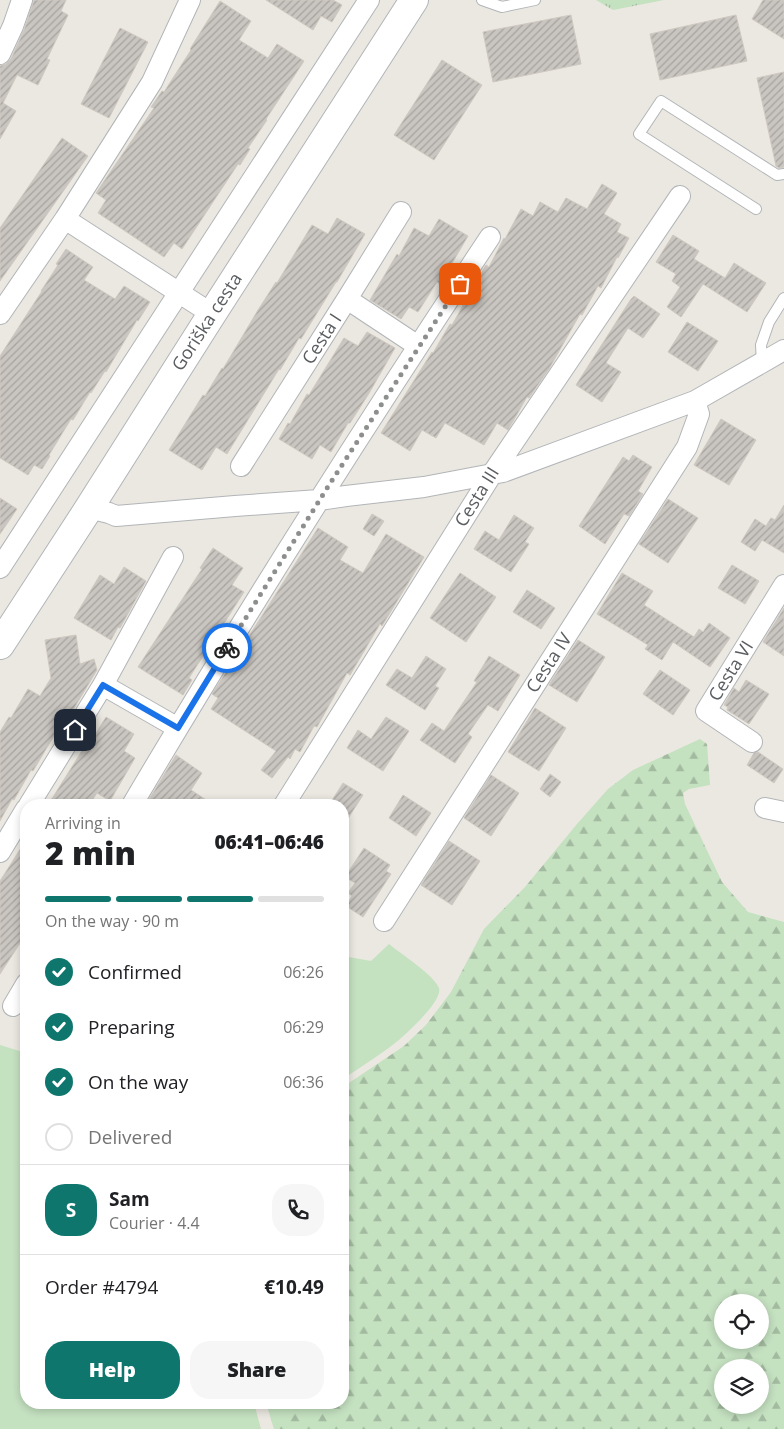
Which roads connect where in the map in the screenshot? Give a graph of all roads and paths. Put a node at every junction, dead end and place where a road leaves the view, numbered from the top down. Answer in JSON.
{"nodes":[{"id":1,"x":22,"y":0,"type":"edge"},
{"id":2,"x":190,"y":0,"type":"edge"},
{"id":3,"x":369,"y":0,"type":"edge"},
{"id":4,"x":414,"y":0,"type":"edge"},
{"id":5,"x":482,"y":0,"type":"edge"},
{"id":6,"x":535,"y":0,"type":"edge"},
{"id":7,"x":0,"y":54,"type":"edge"},
{"id":8,"x":784,"y":174,"type":"edge"},
{"id":9,"x":680,"y":196,"type":"dead end"},
{"id":10,"x":756,"y":209,"type":"dead end"},
{"id":11,"x":401,"y":212,"type":"dead end"},
{"id":12,"x":65,"y":218,"type":"junction"},
{"id":13,"x":490,"y":238,"type":"dead end"},
{"id":14,"x":179,"y":291,"type":"junction"},
{"id":15,"x":784,"y":298,"type":"edge"},
{"id":16,"x":347,"y":299,"type":"junction"},
{"id":17,"x":0,"y":314,"type":"edge"},
{"id":18,"x":212,"y":314,"type":"junction"},
{"id":19,"x":418,"y":346,"type":"junction"},
{"id":20,"x":784,"y":350,"type":"edge"},
{"id":21,"x":762,"y":363,"type":"junction"},
{"id":22,"x":695,"y":401,"type":"junction"},
{"id":23,"x":241,"y":466,"type":"dead end"},
{"id":24,"x":492,"y":474,"type":"junction"},
{"id":25,"x":319,"y":500,"type":"junction"},
{"id":26,"x":89,"y":508,"type":"junction"},
{"id":27,"x":173,"y":558,"type":"dead end"},
{"id":28,"x":0,"y":568,"type":"edge"},
{"id":29,"x":784,"y":585,"type":"edge"},
{"id":30,"x":0,"y":645,"type":"edge"},
{"id":31,"x":103,"y":685,"type":"junction"},
{"id":32,"x":178,"y":728,"type":"junction"},
{"id":33,"x":752,"y":742,"type":"dead end"},
{"id":34,"x":33,"y":799,"type":"edge"},
{"id":35,"x":136,"y":799,"type":"edge"},
{"id":36,"x":288,"y":799,"type":"edge"},
{"id":37,"x":20,"y":819,"type":"edge"},
{"id":38,"x":0,"y":852,"type":"edge"},
{"id":39,"x":384,"y":921,"type":"dead end"},
{"id":40,"x":20,"y":994,"type":"edge"},
{"id":41,"x":13,"y":1006,"type":"dead end"}],
"edges":[{"from":1,"to":7,"type":"street"},
{"from":2,"to":12,"type":"street"},
{"from":3,"to":14,"type":"street"},
{"from":4,"to":18,"type":"street","name":"Goriška cesta"},
{"from":5,"to":6,"type":"lane"},
{"from":8,"to":10,"type":"lane"},
{"from":9,"to":24,"type":"street","name":"Cesta III"},
{"from":11,"to":16,"type":"street","name":"Cesta I"},
{"from":12,"to":14,"type":"street"},
{"from":12,"to":17,"type":"street"},
{"from":13,"to":19,"type":"street"},
{"from":14,"to":18,"type":"street"},
{"from":14,"to":28,"type":"street"},
{"from":15,"to":21,"type":"lane"},
{"from":16,"to":19,"type":"street"},
{"from":16,"to":23,"type":"street","name":"Cesta I"},
{"from":18,"to":26,"type":"street","name":"Goriška cesta"},
{"from":19,"to":25,"type":"street"},
{"from":20,"to":21,"type":"street"},
{"from":21,"to":22,"type":"street"},
{"from":22,"to":24,"type":"street"},
{"from":22,"to":39,"type":"street","name":"Cesta IV"},
{"from":24,"to":25,"type":"street"},
{"from":24,"to":36,"type":"street","name":"Cesta III"},
{"from":25,"to":26,"type":"street"},
{"from":25,"to":32,"type":"street"},
{"from":26,"to":30,"type":"street","name":"Goriška cesta"},
{"from":27,"to":31,"type":"street"},
{"from":29,"to":33,"type":"street","name":"Cesta VI"},
{"from":31,"to":32,"type":"street"},
{"from":31,"to":34,"type":"street"},
{"from":32,"to":35,"type":"street"},
{"from":37,"to":38,"type":"street"},
{"from":40,"to":41,"type":"street"}]}
